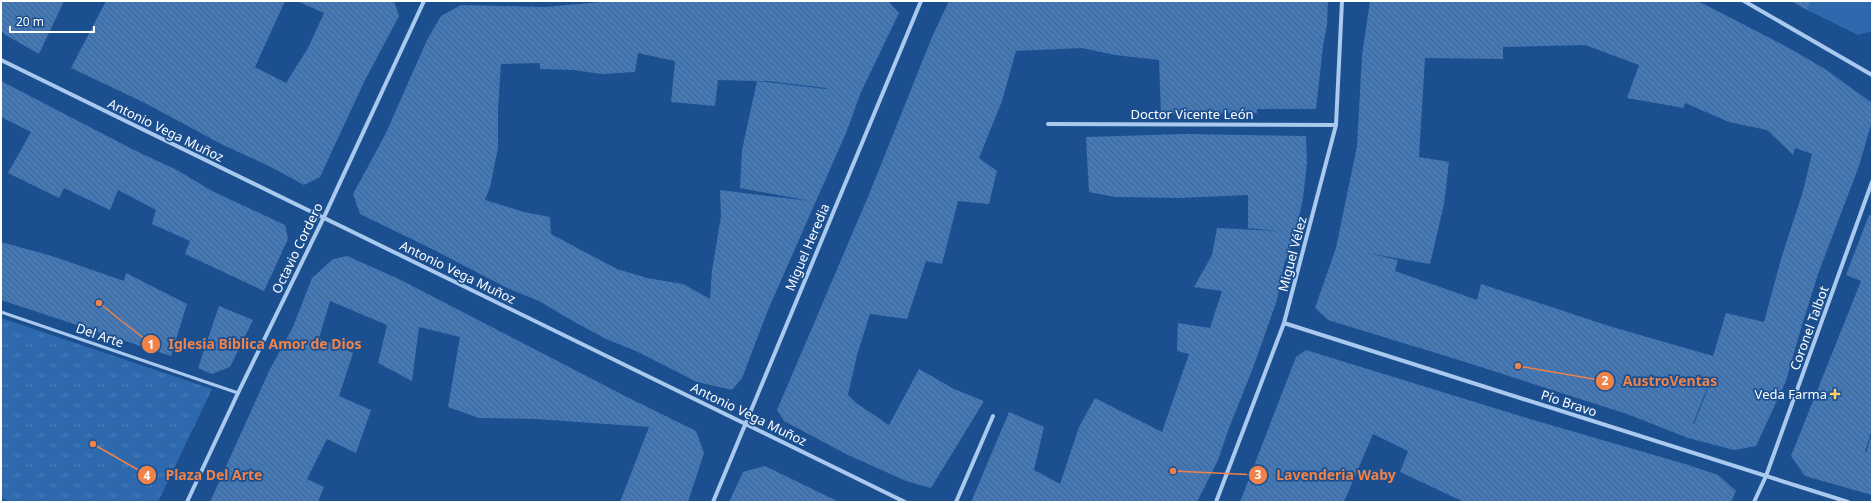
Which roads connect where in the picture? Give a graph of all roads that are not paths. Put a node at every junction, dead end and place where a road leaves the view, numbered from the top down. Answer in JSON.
{"nodes":[{"id":1,"x":424,"y":1,"type":"edge"},
{"id":2,"x":921,"y":1,"type":"edge"},
{"id":3,"x":1342,"y":1,"type":"edge"},
{"id":4,"x":1744,"y":1,"type":"edge"},
{"id":5,"x":1,"y":60,"type":"edge"},
{"id":6,"x":1872,"y":75,"type":"edge"},
{"id":7,"x":1048,"y":124,"type":"dead end"},
{"id":8,"x":1336,"y":125,"type":"junction"},
{"id":9,"x":1872,"y":182,"type":"edge"},
{"id":10,"x":324,"y":217,"type":"junction"},
{"id":11,"x":1,"y":312,"type":"edge"},
{"id":12,"x":1284,"y":323,"type":"junction"},
{"id":13,"x":238,"y":393,"type":"junction"},
{"id":14,"x":992,"y":416,"type":"dead end"},
{"id":15,"x":744,"y":423,"type":"junction"},
{"id":16,"x":1766,"y":476,"type":"junction"},
{"id":17,"x":187,"y":502,"type":"edge"},
{"id":18,"x":713,"y":502,"type":"edge"},
{"id":19,"x":905,"y":502,"type":"edge"},
{"id":20,"x":956,"y":502,"type":"edge"},
{"id":21,"x":1216,"y":502,"type":"edge"},
{"id":22,"x":1754,"y":502,"type":"edge"},
{"id":23,"x":1848,"y":502,"type":"edge"}],
"edges":[{"from":1,"to":10,"type":"street","name":"Octavio Cordero"},
{"from":2,"to":15,"type":"street","name":"Miguel Heredia"},
{"from":3,"to":8,"type":"street","name":"Miguel Vélez"},
{"from":4,"to":6,"type":"street"},
{"from":5,"to":10,"type":"street","name":"Antonio Vega Muñoz"},
{"from":7,"to":8,"type":"street","name":"Doctor Vicente León"},
{"from":8,"to":12,"type":"street","name":"Miguel Vélez"},
{"from":9,"to":16,"type":"street","name":"Coronel Talbot"},
{"from":10,"to":13,"type":"street","name":"Octavio Cordero"},
{"from":10,"to":15,"type":"street","name":"Antonio Vega Muñoz"},
{"from":11,"to":13,"type":"lane","name":"Del Arte"},
{"from":12,"to":16,"type":"street","name":"Pío Bravo"},
{"from":12,"to":21,"type":"street","name":"Miguel Vélez"},
{"from":13,"to":17,"type":"street","name":"Octavio Cordero"},
{"from":14,"to":20,"type":"street"},
{"from":15,"to":18,"type":"street","name":"Miguel Heredia"},
{"from":15,"to":19,"type":"street","name":"Antonio Vega Muñoz"},
{"from":16,"to":22,"type":"street","name":"Coronel Talbot"},
{"from":16,"to":23,"type":"street","name":"Pío Bravo"}]}
